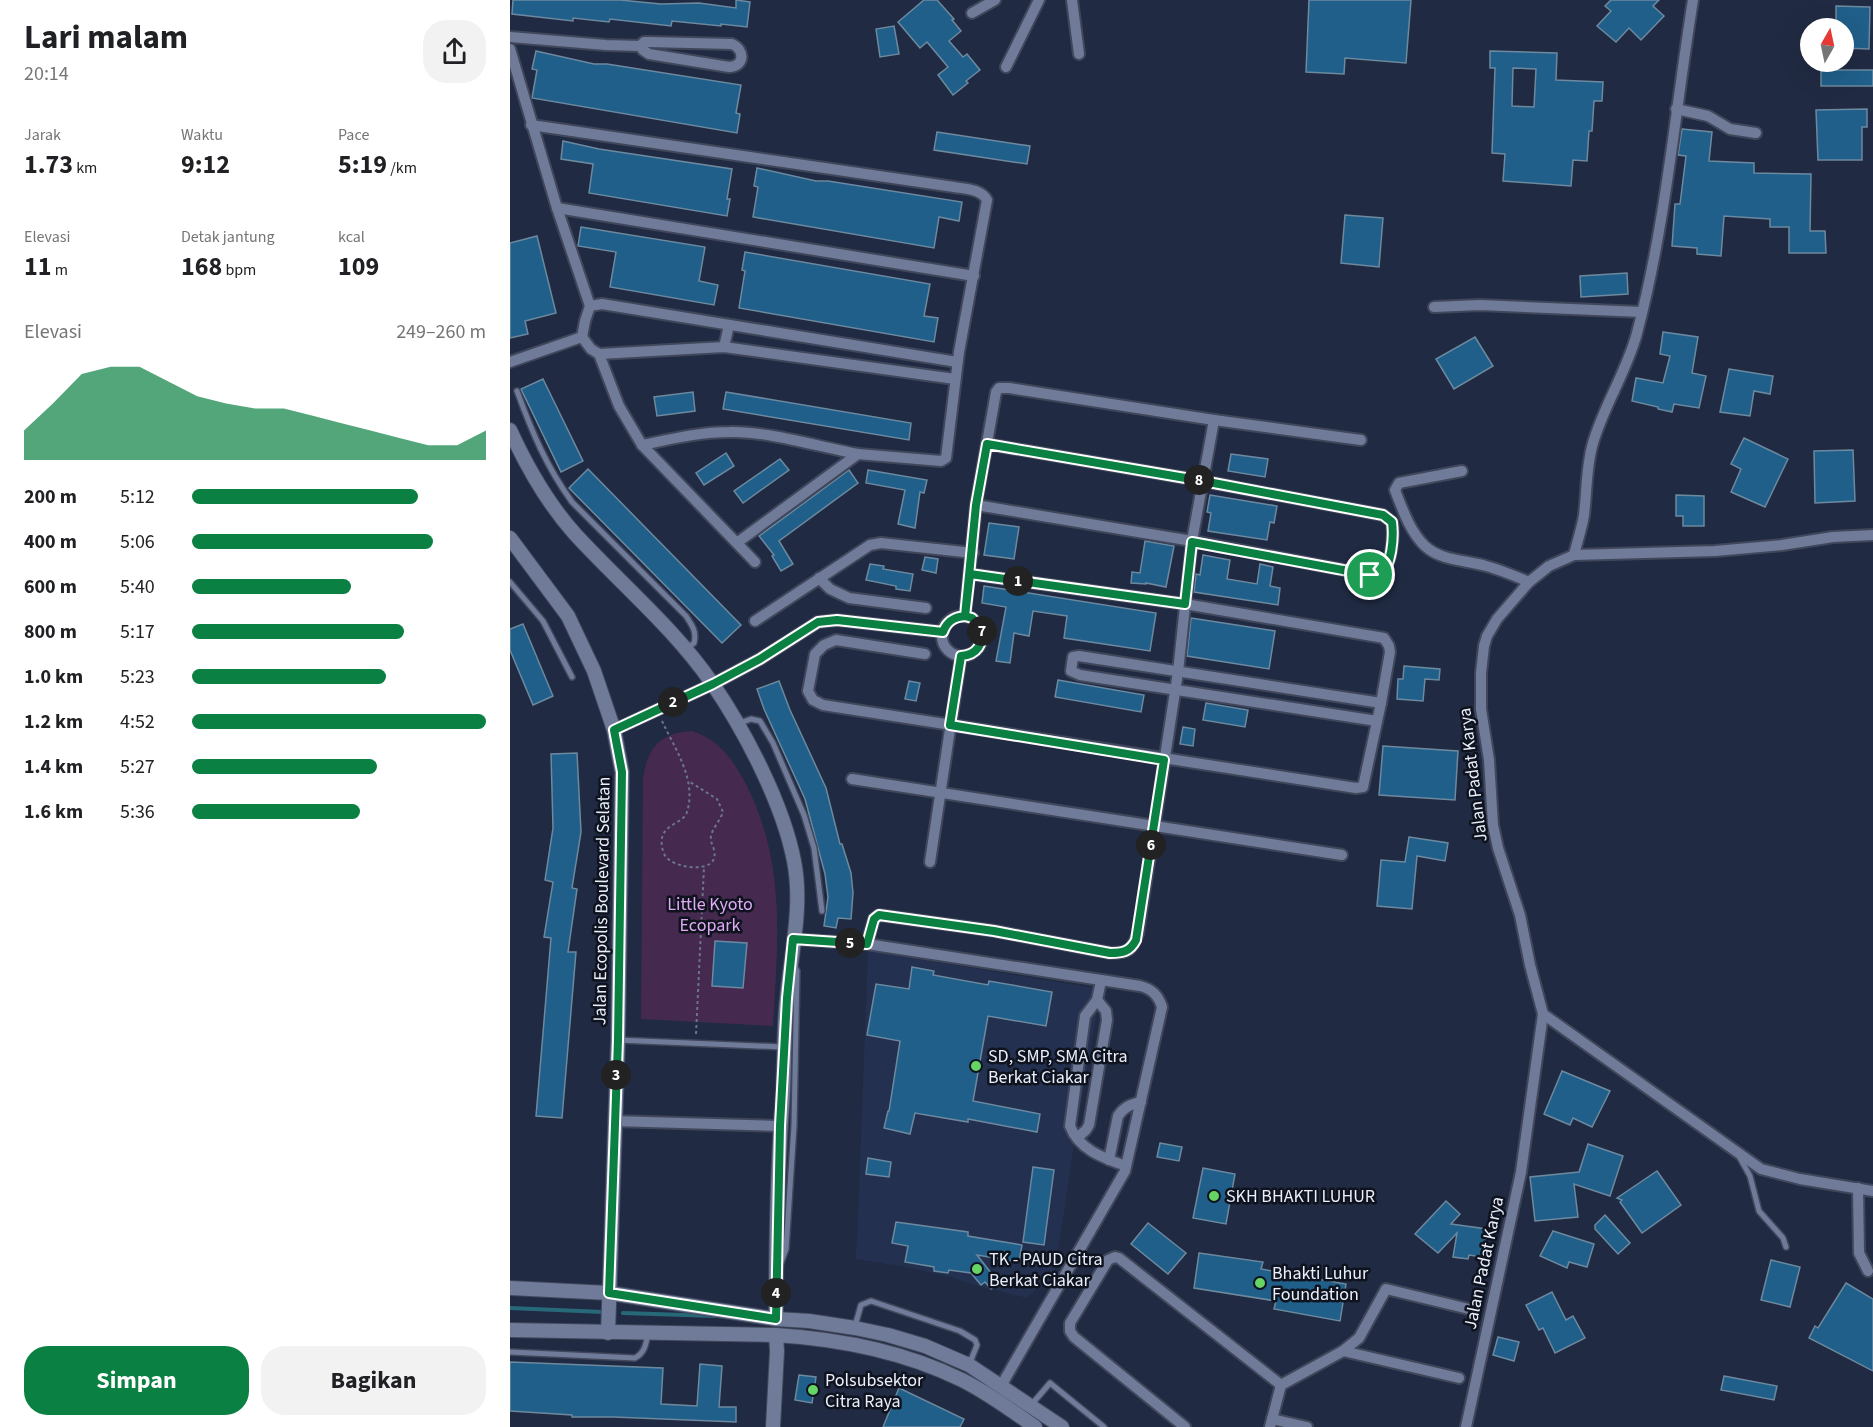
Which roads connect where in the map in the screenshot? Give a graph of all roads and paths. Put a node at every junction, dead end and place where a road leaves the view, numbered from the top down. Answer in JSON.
{"nodes":[{"id":1,"x":995,"y":0,"type":"edge"},
{"id":2,"x":1040,"y":0,"type":"edge"},
{"id":3,"x":1072,"y":0,"type":"edge"},
{"id":4,"x":1693,"y":0,"type":"edge"},
{"id":5,"x":972,"y":13,"type":"dead end"},
{"id":6,"x":510,"y":37,"type":"edge"},
{"id":7,"x":640,"y":46,"type":"junction"},
{"id":8,"x":510,"y":49,"type":"edge"},
{"id":9,"x":1079,"y":54,"type":"dead end"},
{"id":10,"x":1006,"y":67,"type":"dead end"},
{"id":11,"x":1676,"y":109,"type":"junction"},
{"id":12,"x":531,"y":124,"type":"junction"},
{"id":13,"x":1756,"y":133,"type":"dead end"},
{"id":14,"x":557,"y":208,"type":"junction"},
{"id":15,"x":974,"y":276,"type":"junction"},
{"id":16,"x":590,"y":306,"type":"junction"},
{"id":17,"x":1434,"y":307,"type":"dead end"},
{"id":18,"x":1642,"y":312,"type":"junction"},
{"id":19,"x":729,"y":325,"type":"junction"},
{"id":20,"x":582,"y":337,"type":"junction"},
{"id":21,"x":724,"y":347,"type":"junction"},
{"id":22,"x":599,"y":354,"type":"junction"},
{"id":23,"x":510,"y":362,"type":"edge"},
{"id":24,"x":957,"y":362,"type":"junction"},
{"id":25,"x":955,"y":379,"type":"junction"},
{"id":26,"x":517,"y":390,"type":"dead end"},
{"id":27,"x":1214,"y":420,"type":"junction"},
{"id":28,"x":510,"y":430,"type":"edge"},
{"id":29,"x":1361,"y":440,"type":"dead end"},
{"id":30,"x":987,"y":444,"type":"junction"},
{"id":31,"x":642,"y":445,"type":"junction"},
{"id":32,"x":858,"y":454,"type":"junction"},
{"id":33,"x":1462,"y":471,"type":"dead end"},
{"id":34,"x":1203,"y":481,"type":"junction"},
{"id":35,"x":976,"y":505,"type":"junction"},
{"id":36,"x":1873,"y":535,"type":"edge"},
{"id":37,"x":510,"y":538,"type":"edge"},
{"id":38,"x":738,"y":542,"type":"junction"},
{"id":39,"x":1192,"y":542,"type":"junction"},
{"id":40,"x":973,"y":553,"type":"junction"},
{"id":41,"x":1574,"y":555,"type":"junction"},
{"id":42,"x":755,"y":562,"type":"dead end"},
{"id":43,"x":970,"y":574,"type":"junction"},
{"id":44,"x":819,"y":578,"type":"junction"},
{"id":45,"x":510,"y":582,"type":"edge"},
{"id":46,"x":1529,"y":582,"type":"junction"},
{"id":47,"x":1185,"y":604,"type":"junction"},
{"id":48,"x":926,"y":608,"type":"dead end"},
{"id":49,"x":965,"y":616,"type":"junction"},
{"id":50,"x":755,"y":621,"type":"dead end"},
{"id":51,"x":943,"y":632,"type":"junction"},
{"id":52,"x":687,"y":648,"type":"junction"},
{"id":53,"x":925,"y":654,"type":"dead end"},
{"id":54,"x":961,"y":656,"type":"junction"},
{"id":55,"x":1178,"y":672,"type":"junction"},
{"id":56,"x":572,"y":677,"type":"dead end"},
{"id":57,"x":713,"y":684,"type":"junction"},
{"id":58,"x":1175,"y":690,"type":"junction"},
{"id":59,"x":1382,"y":703,"type":"junction"},
{"id":60,"x":657,"y":710,"type":"junction"},
{"id":61,"x":1377,"y":721,"type":"junction"},
{"id":62,"x":738,"y":724,"type":"junction"},
{"id":63,"x":950,"y":725,"type":"junction"},
{"id":64,"x":614,"y":730,"type":"junction"},
{"id":65,"x":1164,"y":760,"type":"junction"},
{"id":66,"x":852,"y":779,"type":"dead end"},
{"id":67,"x":690,"y":782,"type":"junction"},
{"id":68,"x":940,"y":793,"type":"junction"},
{"id":69,"x":1154,"y":826,"type":"junction"},
{"id":70,"x":1342,"y":855,"type":"dead end"},
{"id":71,"x":930,"y":862,"type":"dead end"},
{"id":72,"x":704,"y":867,"type":"junction"},
{"id":73,"x":822,"y":911,"type":"dead end"},
{"id":74,"x":793,"y":939,"type":"junction"},
{"id":75,"x":867,"y":944,"type":"junction"},
{"id":76,"x":792,"y":960,"type":"junction"},
{"id":77,"x":1101,"y":981,"type":"junction"},
{"id":78,"x":1097,"y":1000,"type":"junction"},
{"id":79,"x":1543,"y":1014,"type":"junction"},
{"id":80,"x":618,"y":1040,"type":"junction"},
{"id":81,"x":695,"y":1043,"type":"junction"},
{"id":82,"x":781,"y":1047,"type":"junction"},
{"id":83,"x":1142,"y":1102,"type":"junction"},
{"id":84,"x":614,"y":1121,"type":"junction"},
{"id":85,"x":782,"y":1126,"type":"junction"},
{"id":86,"x":1077,"y":1138,"type":"junction"},
{"id":87,"x":1738,"y":1154,"type":"junction"},
{"id":88,"x":1108,"y":1160,"type":"junction"},
{"id":89,"x":1126,"y":1166,"type":"junction"},
{"id":90,"x":1858,"y":1188,"type":"junction"},
{"id":91,"x":1873,"y":1191,"type":"edge"},
{"id":92,"x":1786,"y":1247,"type":"dead end"},
{"id":93,"x":1868,"y":1271,"type":"dead end"},
{"id":94,"x":510,"y":1288,"type":"edge"},
{"id":95,"x":609,"y":1296,"type":"junction"},
{"id":96,"x":1473,"y":1310,"type":"dead end"},
{"id":97,"x":776,"y":1319,"type":"junction"},
{"id":98,"x":855,"y":1328,"type":"junction"},
{"id":99,"x":510,"y":1330,"type":"edge"},
{"id":100,"x":608,"y":1333,"type":"junction"},
{"id":101,"x":648,"y":1333,"type":"junction"},
{"id":102,"x":776,"y":1335,"type":"junction"},
{"id":103,"x":1343,"y":1351,"type":"junction"},
{"id":104,"x":510,"y":1353,"type":"edge"},
{"id":105,"x":969,"y":1365,"type":"junction"},
{"id":106,"x":1459,"y":1378,"type":"dead end"},
{"id":107,"x":1281,"y":1385,"type":"junction"},
{"id":108,"x":1001,"y":1386,"type":"junction"},
{"id":109,"x":1031,"y":1406,"type":"junction"},
{"id":110,"x":1271,"y":1423,"type":"edge"},
{"id":111,"x":773,"y":1427,"type":"edge"},
{"id":112,"x":1035,"y":1427,"type":"edge"},
{"id":113,"x":1062,"y":1427,"type":"edge"},
{"id":114,"x":1104,"y":1427,"type":"edge"},
{"id":115,"x":1185,"y":1427,"type":"edge"},
{"id":116,"x":1307,"y":1427,"type":"edge"},
{"id":117,"x":1466,"y":1427,"type":"edge"}],
"edges":[{"from":1,"to":5,"type":"street"},
{"from":2,"to":10,"type":"street"},
{"from":3,"to":9,"type":"street"},
{"from":4,"to":11,"type":"street"},
{"from":6,"to":7,"type":"street"},
{"from":7,"to":7,"type":"street"},
{"from":8,"to":12,"type":"street"},
{"from":11,"to":13,"type":"street"},
{"from":11,"to":18,"type":"street"},
{"from":12,"to":14,"type":"street"},
{"from":12,"to":15,"type":"street"},
{"from":14,"to":15,"type":"street"},
{"from":14,"to":16,"type":"street"},
{"from":15,"to":24,"type":"street"},
{"from":16,"to":19,"type":"street"},
{"from":16,"to":20,"type":"street"},
{"from":17,"to":18,"type":"street"},
{"from":18,"to":41,"type":"street"},
{"from":19,"to":21,"type":"street"},
{"from":19,"to":24,"type":"street"},
{"from":20,"to":22,"type":"street"},
{"from":20,"to":23,"type":"street"},
{"from":21,"to":22,"type":"street"},
{"from":21,"to":25,"type":"street"},
{"from":22,"to":31,"type":"street"},
{"from":24,"to":25,"type":"street"},
{"from":25,"to":32,"type":"street"},
{"from":26,"to":52,"type":"lane"},
{"from":27,"to":29,"type":"street"},
{"from":27,"to":30,"type":"street"},
{"from":27,"to":34,"type":"street"},
{"from":28,"to":52,"type":"street"},
{"from":30,"to":34,"type":"street"},
{"from":30,"to":35,"type":"street"},
{"from":31,"to":32,"type":"street"},
{"from":31,"to":38,"type":"street"},
{"from":32,"to":38,"type":"street"},
{"from":33,"to":46,"type":"street"},
{"from":34,"to":39,"type":"street"},
{"from":34,"to":39,"type":"street"},
{"from":35,"to":39,"type":"street"},
{"from":35,"to":40,"type":"street"},
{"from":36,"to":41,"type":"street","name":"Jalan Padat Karya"},
{"from":37,"to":64,"type":"street","name":"Jalan Ecopolis Boulevard Selatan"},
{"from":38,"to":42,"type":"street"},
{"from":39,"to":47,"type":"street"},
{"from":40,"to":43,"type":"street"},
{"from":40,"to":44,"type":"street"},
{"from":41,"to":46,"type":"street","name":"Jalan Padat Karya"},
{"from":43,"to":47,"type":"street"},
{"from":43,"to":49,"type":"street"},
{"from":44,"to":48,"type":"street"},
{"from":44,"to":50,"type":"street"},
{"from":45,"to":56,"type":"lane"},
{"from":46,"to":79,"type":"street","name":"Jalan Padat Karya"},
{"from":47,"to":55,"type":"street"},
{"from":47,"to":59,"type":"street"},
{"from":49,"to":51,"type":"street"},
{"from":49,"to":54,"type":"street"},
{"from":51,"to":54,"type":"street"},
{"from":51,"to":57,"type":"street"},
{"from":52,"to":57,"type":"street"},
{"from":53,"to":63,"type":"street"},
{"from":54,"to":63,"type":"street"},
{"from":55,"to":58,"type":"street"},
{"from":55,"to":58,"type":"street"},
{"from":55,"to":59,"type":"street"},
{"from":57,"to":60,"type":"street"},
{"from":57,"to":62,"type":"street"},
{"from":58,"to":61,"type":"street"},
{"from":58,"to":65,"type":"street"},
{"from":59,"to":61,"type":"street"},
{"from":60,"to":64,"type":"street"},
{"from":60,"to":67,"type":"path"},
{"from":61,"to":65,"type":"street"},
{"from":62,"to":73,"type":"lane"},
{"from":62,"to":74,"type":"street"},
{"from":63,"to":65,"type":"street"},
{"from":63,"to":68,"type":"street"},
{"from":64,"to":80,"type":"street","name":"Jalan Ecopolis Boulevard Selatan"},
{"from":65,"to":69,"type":"street"},
{"from":66,"to":68,"type":"street"},
{"from":67,"to":72,"type":"path"},
{"from":67,"to":72,"type":"path"},
{"from":68,"to":69,"type":"street"},
{"from":68,"to":71,"type":"street"},
{"from":69,"to":70,"type":"street"},
{"from":69,"to":75,"type":"street"},
{"from":72,"to":81,"type":"path"},
{"from":74,"to":75,"type":"street"},
{"from":74,"to":76,"type":"street"},
{"from":75,"to":77,"type":"street"},
{"from":76,"to":82,"type":"street"},
{"from":76,"to":85,"type":"lane"},
{"from":77,"to":78,"type":"street"},
{"from":77,"to":83,"type":"street"},
{"from":78,"to":86,"type":"street"},
{"from":78,"to":86,"type":"street"},
{"from":79,"to":87,"type":"street"},
{"from":79,"to":117,"type":"street","name":"Jalan Padat Karya"},
{"from":80,"to":81,"type":"lane"},
{"from":80,"to":84,"type":"street","name":"Jalan Ecopolis Boulevard Selatan"},
{"from":81,"to":82,"type":"lane"},
{"from":82,"to":85,"type":"street"},
{"from":83,"to":88,"type":"street"},
{"from":83,"to":89,"type":"street"},
{"from":84,"to":85,"type":"street"},
{"from":84,"to":95,"type":"street","name":"Jalan Ecopolis Boulevard Selatan"},
{"from":85,"to":97,"type":"street"},
{"from":86,"to":88,"type":"street"},
{"from":87,"to":90,"type":"street"},
{"from":87,"to":92,"type":"lane"},
{"from":88,"to":89,"type":"street"},
{"from":89,"to":108,"type":"street"},
{"from":90,"to":91,"type":"street"},
{"from":90,"to":93,"type":"street"},
{"from":94,"to":95,"type":"street"},
{"from":95,"to":97,"type":"street"},
{"from":95,"to":100,"type":"street","name":"Jalan Ecopolis Boulevard Selatan"},
{"from":96,"to":103,"type":"street"},
{"from":97,"to":98,"type":"street"},
{"from":98,"to":105,"type":"street"},
{"from":98,"to":105,"type":"lane"},
{"from":99,"to":100,"type":"street"},
{"from":100,"to":101,"type":"street"},
{"from":101,"to":102,"type":"street"},
{"from":101,"to":104,"type":"lane"},
{"from":102,"to":111,"type":"street"},
{"from":102,"to":112,"type":"street"},
{"from":103,"to":106,"type":"street"},
{"from":103,"to":107,"type":"street"},
{"from":105,"to":108,"type":"street"},
{"from":107,"to":110,"type":"street"},
{"from":107,"to":115,"type":"street"},
{"from":108,"to":109,"type":"street"},
{"from":109,"to":113,"type":"street"},
{"from":109,"to":114,"type":"lane"},
{"from":110,"to":116,"type":"street"}]}
